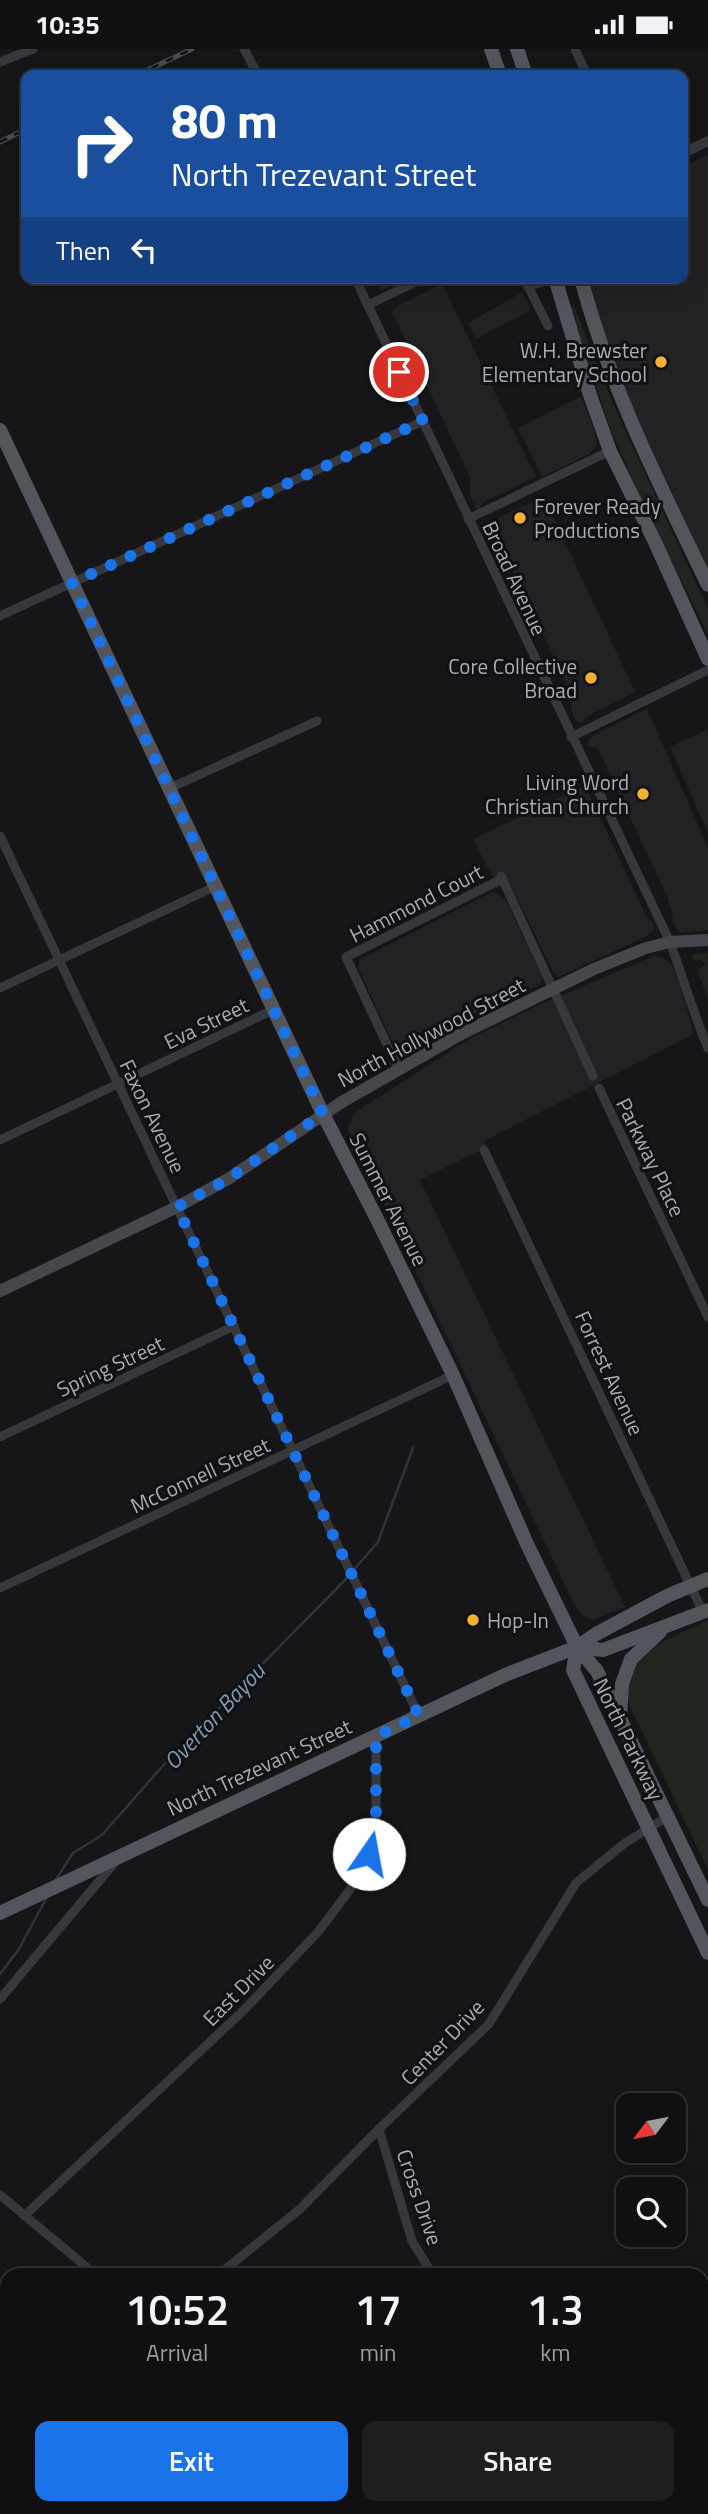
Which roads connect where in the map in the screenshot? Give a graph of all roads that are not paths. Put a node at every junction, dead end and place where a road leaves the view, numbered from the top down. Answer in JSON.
{"nodes":[{"id":1,"x":33,"y":49,"type":"edge"},
{"id":2,"x":244,"y":49,"type":"edge"},
{"id":3,"x":491,"y":49,"type":"edge"},
{"id":4,"x":517,"y":49,"type":"edge"},
{"id":5,"x":575,"y":49,"type":"edge"},
{"id":6,"x":0,"y":62,"type":"edge"},
{"id":7,"x":255,"y":70,"type":"edge"},
{"id":8,"x":498,"y":70,"type":"edge"},
{"id":9,"x":524,"y":70,"type":"edge"},
{"id":10,"x":585,"y":70,"type":"edge"},
{"id":11,"x":708,"y":141,"type":"edge"},
{"id":12,"x":688,"y":151,"type":"edge"},
{"id":13,"x":358,"y":284,"type":"edge"},
{"id":14,"x":412,"y":284,"type":"edge"},
{"id":15,"x":527,"y":284,"type":"edge"},
{"id":16,"x":556,"y":284,"type":"edge"},
{"id":17,"x":583,"y":284,"type":"edge"},
{"id":18,"x":368,"y":305,"type":"junction"},
{"id":19,"x":548,"y":326,"type":"dead end"},
{"id":20,"x":423,"y":421,"type":"junction"},
{"id":21,"x":0,"y":430,"type":"edge"},
{"id":22,"x":610,"y":451,"type":"junction"},
{"id":23,"x":468,"y":519,"type":"junction"},
{"id":24,"x":72,"y":583,"type":"junction"},
{"id":25,"x":708,"y":585,"type":"edge"},
{"id":26,"x":0,"y":615,"type":"edge"},
{"id":27,"x":708,"y":659,"type":"edge"},
{"id":28,"x":708,"y":670,"type":"edge"},
{"id":29,"x":317,"y":721,"type":"dead end"},
{"id":30,"x":571,"y":737,"type":"junction"},
{"id":31,"x":170,"y":788,"type":"junction"},
{"id":32,"x":0,"y":836,"type":"edge"},
{"id":33,"x":216,"y":886,"type":"junction"},
{"id":34,"x":708,"y":940,"type":"edge"},
{"id":35,"x":670,"y":942,"type":"junction"},
{"id":36,"x":60,"y":960,"type":"junction"},
{"id":37,"x":0,"y":988,"type":"edge"},
{"id":38,"x":554,"y":988,"type":"junction"},
{"id":39,"x":275,"y":1009,"type":"junction"},
{"id":40,"x":708,"y":1048,"type":"edge"},
{"id":41,"x":398,"y":1068,"type":"junction"},
{"id":42,"x":593,"y":1076,"type":"dead end"},
{"id":43,"x":118,"y":1084,"type":"junction"},
{"id":44,"x":599,"y":1088,"type":"dead end"},
{"id":45,"x":323,"y":1114,"type":"junction"},
{"id":46,"x":0,"y":1140,"type":"edge"},
{"id":47,"x":484,"y":1150,"type":"dead end"},
{"id":48,"x":177,"y":1207,"type":"junction"},
{"id":49,"x":0,"y":1291,"type":"edge"},
{"id":50,"x":708,"y":1317,"type":"edge"},
{"id":51,"x":234,"y":1327,"type":"junction"},
{"id":52,"x":453,"y":1375,"type":"junction"},
{"id":53,"x":0,"y":1437,"type":"edge"},
{"id":54,"x":294,"y":1450,"type":"junction"},
{"id":55,"x":708,"y":1580,"type":"edge"},
{"id":56,"x":691,"y":1587,"type":"junction"},
{"id":57,"x":0,"y":1588,"type":"edge"},
{"id":58,"x":705,"y":1611,"type":"edge"},
{"id":59,"x":664,"y":1628,"type":"junction"},
{"id":60,"x":576,"y":1647,"type":"junction"},
{"id":61,"x":419,"y":1716,"type":"junction"},
{"id":62,"x":620,"y":1718,"type":"junction"},
{"id":63,"x":376,"y":1736,"type":"junction"},
{"id":64,"x":667,"y":1817,"type":"junction"},
{"id":65,"x":648,"y":1827,"type":"junction"},
{"id":66,"x":119,"y":1858,"type":"junction"},
{"id":67,"x":708,"y":1900,"type":"edge"},
{"id":68,"x":0,"y":1913,"type":"edge"},
{"id":69,"x":708,"y":1953,"type":"edge"},
{"id":70,"x":0,"y":1999,"type":"edge"},
{"id":71,"x":379,"y":2129,"type":"junction"},
{"id":72,"x":0,"y":2195,"type":"edge"},
{"id":73,"x":24,"y":2216,"type":"junction"},
{"id":74,"x":87,"y":2268,"type":"edge"},
{"id":75,"x":227,"y":2268,"type":"edge"},
{"id":76,"x":429,"y":2268,"type":"edge"}],
"edges":[{"from":1,"to":6,"type":"street"},
{"from":2,"to":7,"type":"street"},
{"from":3,"to":8,"type":"main road"},
{"from":4,"to":9,"type":"main road"},
{"from":5,"to":10,"type":"street"},
{"from":11,"to":12,"type":"street"},
{"from":13,"to":18,"type":"street","name":"Broad Avenue"},
{"from":14,"to":18,"type":"street"},
{"from":15,"to":19,"type":"street"},
{"from":16,"to":22,"type":"main road"},
{"from":17,"to":25,"type":"main road"},
{"from":18,"to":20,"type":"street","name":"Broad Avenue"},
{"from":20,"to":23,"type":"street","name":"Broad Avenue"},
{"from":20,"to":24,"type":"street"},
{"from":21,"to":24,"type":"main road","name":"Summer Avenue"},
{"from":22,"to":23,"type":"street"},
{"from":22,"to":27,"type":"main road"},
{"from":23,"to":30,"type":"street","name":"Broad Avenue"},
{"from":24,"to":26,"type":"street"},
{"from":24,"to":31,"type":"main road","name":"Summer Avenue"},
{"from":28,"to":30,"type":"street"},
{"from":29,"to":31,"type":"street"},
{"from":30,"to":35,"type":"street","name":"Broad Avenue"},
{"from":31,"to":33,"type":"main road","name":"Summer Avenue"},
{"from":32,"to":36,"type":"street","name":"Faxon Avenue"},
{"from":33,"to":36,"type":"street"},
{"from":33,"to":39,"type":"main road","name":"Summer Avenue"},
{"from":34,"to":35,"type":"main road","name":"North Hollywood Street"},
{"from":35,"to":38,"type":"main road","name":"North Hollywood Street"},
{"from":35,"to":40,"type":"street","name":"Broad Avenue"},
{"from":36,"to":37,"type":"street"},
{"from":36,"to":43,"type":"street","name":"Faxon Avenue"},
{"from":38,"to":41,"type":"main road","name":"North Hollywood Street"},
{"from":38,"to":41,"type":"street","name":"Hammond Court"},
{"from":38,"to":42,"type":"street"},
{"from":39,"to":43,"type":"street","name":"Eva Street"},
{"from":39,"to":45,"type":"main road","name":"Summer Avenue"},
{"from":41,"to":45,"type":"main road","name":"North Hollywood Street"},
{"from":43,"to":46,"type":"street","name":"Eva Street"},
{"from":43,"to":48,"type":"street","name":"Faxon Avenue"},
{"from":44,"to":50,"type":"street","name":"Parkway Place"},
{"from":45,"to":48,"type":"main road","name":"North Hollywood Street"},
{"from":45,"to":52,"type":"main road","name":"Summer Avenue"},
{"from":47,"to":56,"type":"street","name":"Forrest Avenue"},
{"from":48,"to":49,"type":"main road","name":"North Hollywood Street"},
{"from":48,"to":51,"type":"street","name":"Faxon Avenue"},
{"from":51,"to":53,"type":"street","name":"Spring Street"},
{"from":51,"to":54,"type":"street","name":"Faxon Avenue"},
{"from":52,"to":54,"type":"street","name":"McConnell Street"},
{"from":52,"to":60,"type":"main road","name":"Summer Avenue"},
{"from":54,"to":57,"type":"street","name":"McConnell Street"},
{"from":54,"to":61,"type":"street","name":"Faxon Avenue"},
{"from":55,"to":56,"type":"main road"},
{"from":56,"to":58,"type":"street","name":"Forrest Avenue"},
{"from":56,"to":60,"type":"main road"},
{"from":58,"to":59,"type":"main road"},
{"from":59,"to":60,"type":"main road"},
{"from":59,"to":62,"type":"main road"},
{"from":60,"to":61,"type":"main road","name":"North Trezevant Street"},
{"from":60,"to":62,"type":"main road","name":"North Parkway"},
{"from":60,"to":65,"type":"main road","name":"North Parkway"},
{"from":61,"to":63,"type":"main road","name":"North Trezevant Street"},
{"from":62,"to":64,"type":"main road","name":"North Parkway"},
{"from":63,"to":66,"type":"main road","name":"North Trezevant Street"},
{"from":63,"to":73,"type":"street","name":"East Drive"},
{"from":64,"to":65,"type":"street","name":"Center Drive"},
{"from":64,"to":67,"type":"main road","name":"North Parkway"},
{"from":65,"to":69,"type":"main road","name":"North Parkway"},
{"from":65,"to":71,"type":"street","name":"Center Drive"},
{"from":66,"to":68,"type":"main road","name":"North Trezevant Street"},
{"from":66,"to":70,"type":"street"},
{"from":71,"to":75,"type":"street","name":"Center Drive"},
{"from":71,"to":76,"type":"street","name":"Cross Drive"},
{"from":72,"to":73,"type":"street"},
{"from":73,"to":74,"type":"street"}]}
